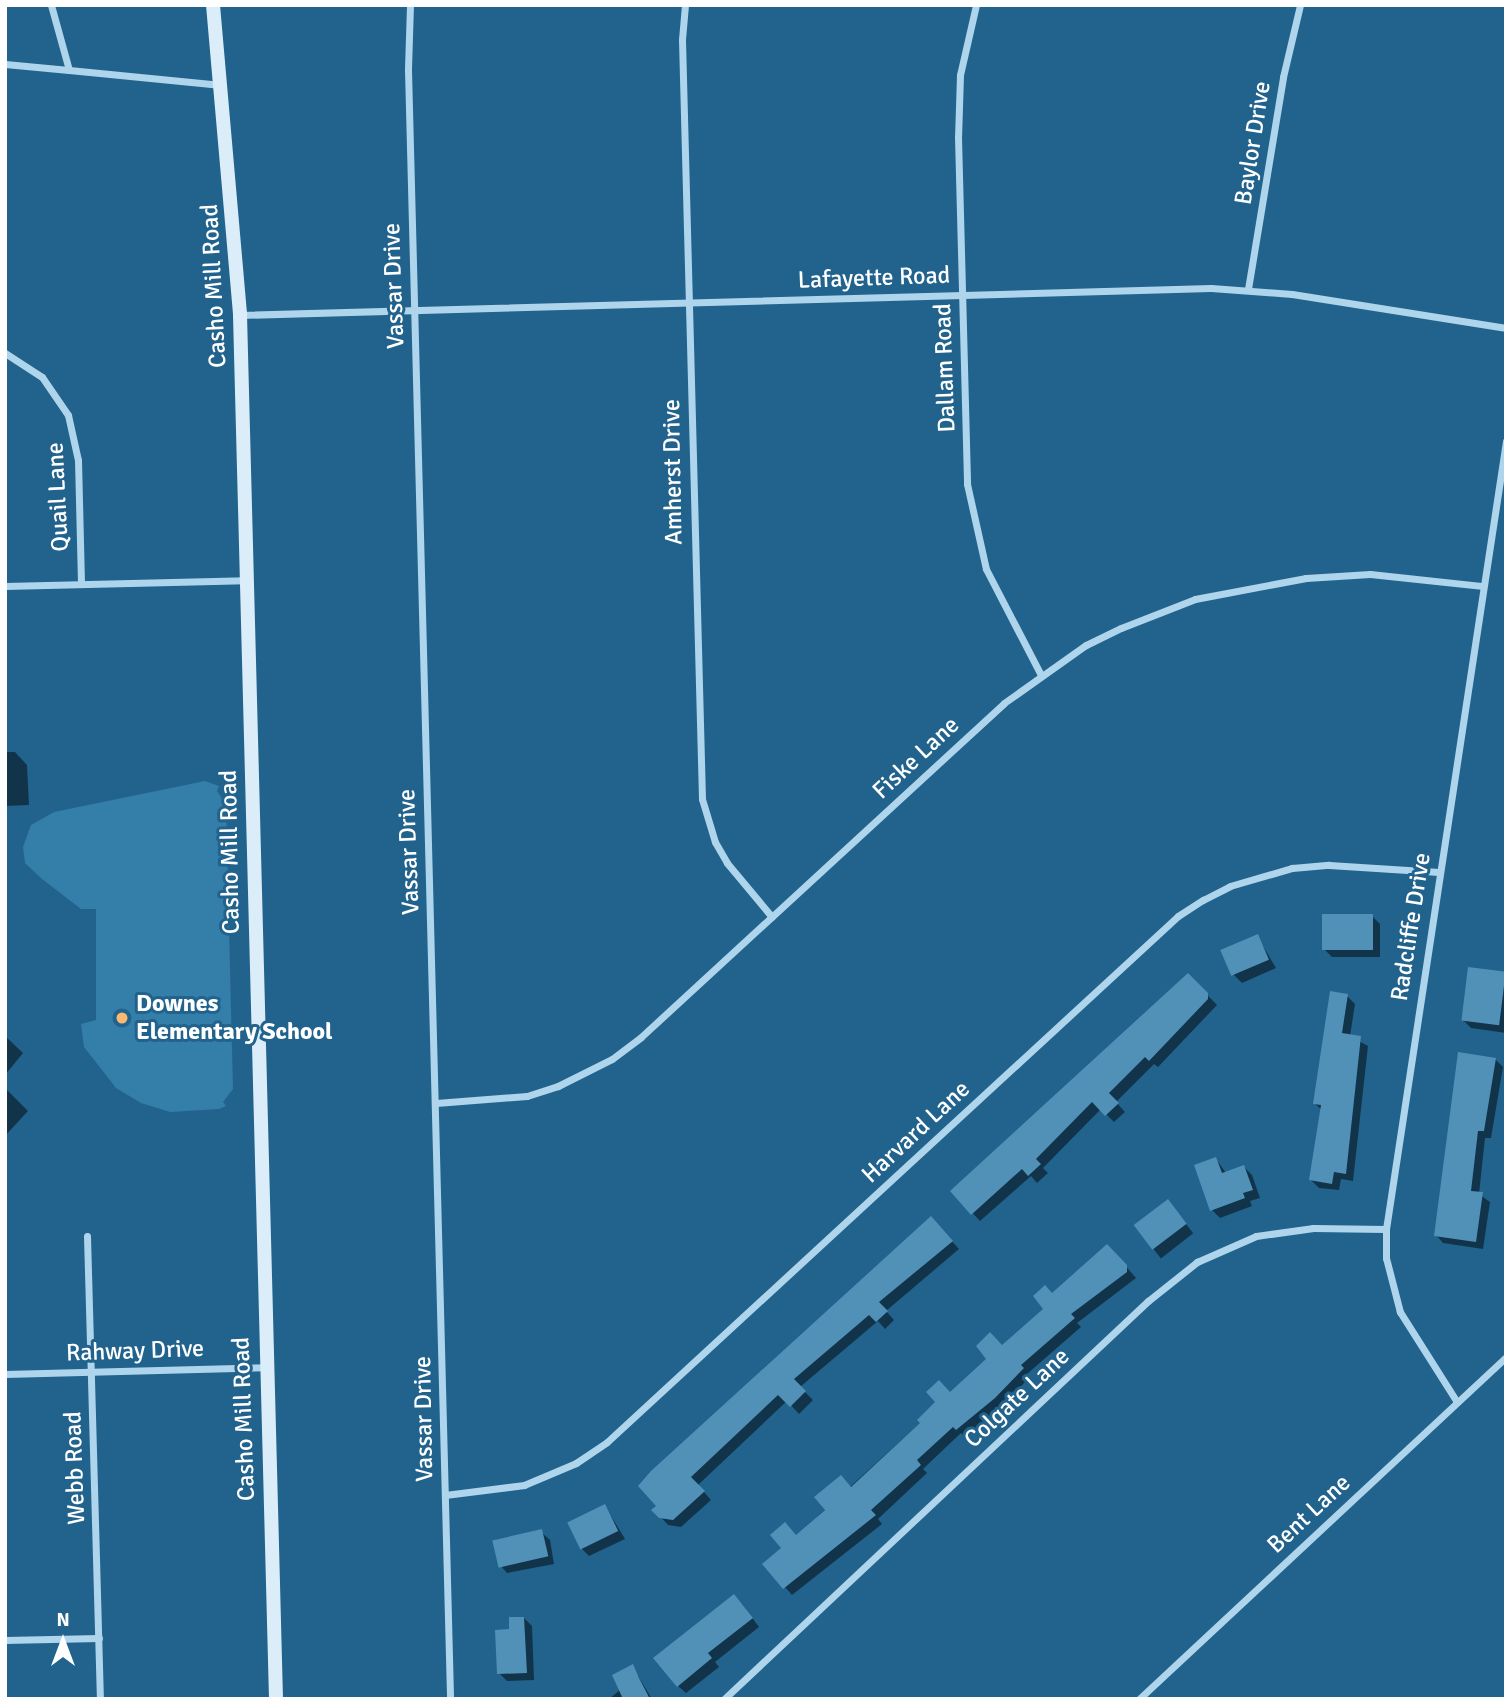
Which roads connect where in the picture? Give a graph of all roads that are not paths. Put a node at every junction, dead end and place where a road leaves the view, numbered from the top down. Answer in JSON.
{"nodes":[{"id":1,"x":51,"y":5,"type":"edge"},
{"id":2,"x":213,"y":5,"type":"edge"},
{"id":3,"x":410,"y":5,"type":"edge"},
{"id":4,"x":685,"y":5,"type":"edge"},
{"id":5,"x":976,"y":5,"type":"edge"},
{"id":6,"x":1300,"y":5,"type":"edge"},
{"id":7,"x":5,"y":64,"type":"edge"},
{"id":8,"x":69,"y":70,"type":"junction"},
{"id":9,"x":222,"y":85,"type":"junction"},
{"id":10,"x":1248,"y":289,"type":"junction"},
{"id":11,"x":962,"y":294,"type":"junction"},
{"id":12,"x":688,"y":302,"type":"junction"},
{"id":13,"x":414,"y":310,"type":"junction"},
{"id":14,"x":240,"y":315,"type":"junction"},
{"id":15,"x":1506,"y":328,"type":"edge"},
{"id":16,"x":5,"y":353,"type":"edge"},
{"id":17,"x":1506,"y":441,"type":"edge"},
{"id":18,"x":245,"y":580,"type":"junction"},
{"id":19,"x":81,"y":584,"type":"junction"},
{"id":20,"x":5,"y":586,"type":"edge"},
{"id":21,"x":1483,"y":586,"type":"junction"},
{"id":22,"x":1041,"y":675,"type":"junction"},
{"id":23,"x":1439,"y":872,"type":"junction"},
{"id":24,"x":772,"y":917,"type":"junction"},
{"id":25,"x":436,"y":1104,"type":"junction"},
{"id":26,"x":1386,"y":1228,"type":"junction"},
{"id":27,"x":88,"y":1236,"type":"dead end"},
{"id":28,"x":1506,"y":1357,"type":"edge"},
{"id":29,"x":266,"y":1367,"type":"junction"},
{"id":30,"x":91,"y":1372,"type":"junction"},
{"id":31,"x":5,"y":1374,"type":"edge"},
{"id":32,"x":1457,"y":1402,"type":"junction"},
{"id":33,"x":445,"y":1495,"type":"junction"},
{"id":34,"x":99,"y":1638,"type":"junction"},
{"id":35,"x":5,"y":1640,"type":"edge"},
{"id":36,"x":100,"y":1699,"type":"edge"},
{"id":37,"x":275,"y":1699,"type":"edge"},
{"id":38,"x":450,"y":1699,"type":"edge"},
{"id":39,"x":724,"y":1699,"type":"edge"},
{"id":40,"x":1139,"y":1699,"type":"edge"}],
"edges":[{"from":1,"to":8,"type":"street"},
{"from":2,"to":9,"type":"street","name":"Casho Mill Road"},
{"from":3,"to":13,"type":"street","name":"Vassar Drive"},
{"from":4,"to":12,"type":"street","name":"Amherst Drive"},
{"from":5,"to":11,"type":"street","name":"Dallam Road"},
{"from":6,"to":10,"type":"street","name":"Baylor Drive"},
{"from":7,"to":8,"type":"street"},
{"from":8,"to":9,"type":"street"},
{"from":9,"to":14,"type":"street","name":"Casho Mill Road"},
{"from":10,"to":11,"type":"street","name":"Lafayette Road"},
{"from":10,"to":15,"type":"street","name":"Lafayette Road"},
{"from":11,"to":12,"type":"street","name":"Lafayette Road"},
{"from":11,"to":22,"type":"street","name":"Dallam Road"},
{"from":12,"to":13,"type":"street","name":"Lafayette Road"},
{"from":12,"to":24,"type":"street","name":"Amherst Drive"},
{"from":13,"to":14,"type":"street","name":"Lafayette Road"},
{"from":13,"to":25,"type":"street","name":"Vassar Drive"},
{"from":14,"to":18,"type":"street","name":"Casho Mill Road"},
{"from":16,"to":19,"type":"street","name":"Quail Lane"},
{"from":17,"to":21,"type":"street","name":"Radcliffe Drive"},
{"from":18,"to":19,"type":"street"},
{"from":18,"to":29,"type":"street","name":"Casho Mill Road"},
{"from":19,"to":20,"type":"street"},
{"from":21,"to":22,"type":"street","name":"Fiske Lane"},
{"from":21,"to":23,"type":"street","name":"Radcliffe Drive"},
{"from":22,"to":24,"type":"street","name":"Fiske Lane"},
{"from":23,"to":26,"type":"street","name":"Radcliffe Drive"},
{"from":23,"to":33,"type":"street","name":"Harvard Lane"},
{"from":24,"to":25,"type":"street","name":"Fiske Lane"},
{"from":25,"to":33,"type":"street","name":"Vassar Drive"},
{"from":26,"to":32,"type":"street","name":"Radcliffe Drive"},
{"from":26,"to":39,"type":"street","name":"Colgate Lane"},
{"from":27,"to":30,"type":"street","name":"Webb Road"},
{"from":28,"to":32,"type":"street","name":"Bent Lane"},
{"from":29,"to":30,"type":"street","name":"Rahway Drive"},
{"from":29,"to":37,"type":"street","name":"Casho Mill Road"},
{"from":30,"to":31,"type":"street","name":"Rahway Drive"},
{"from":30,"to":34,"type":"street","name":"Webb Road"},
{"from":32,"to":40,"type":"street","name":"Bent Lane"},
{"from":33,"to":38,"type":"street","name":"Vassar Drive"},
{"from":34,"to":35,"type":"street"},
{"from":34,"to":36,"type":"street","name":"Webb Road"}]}
